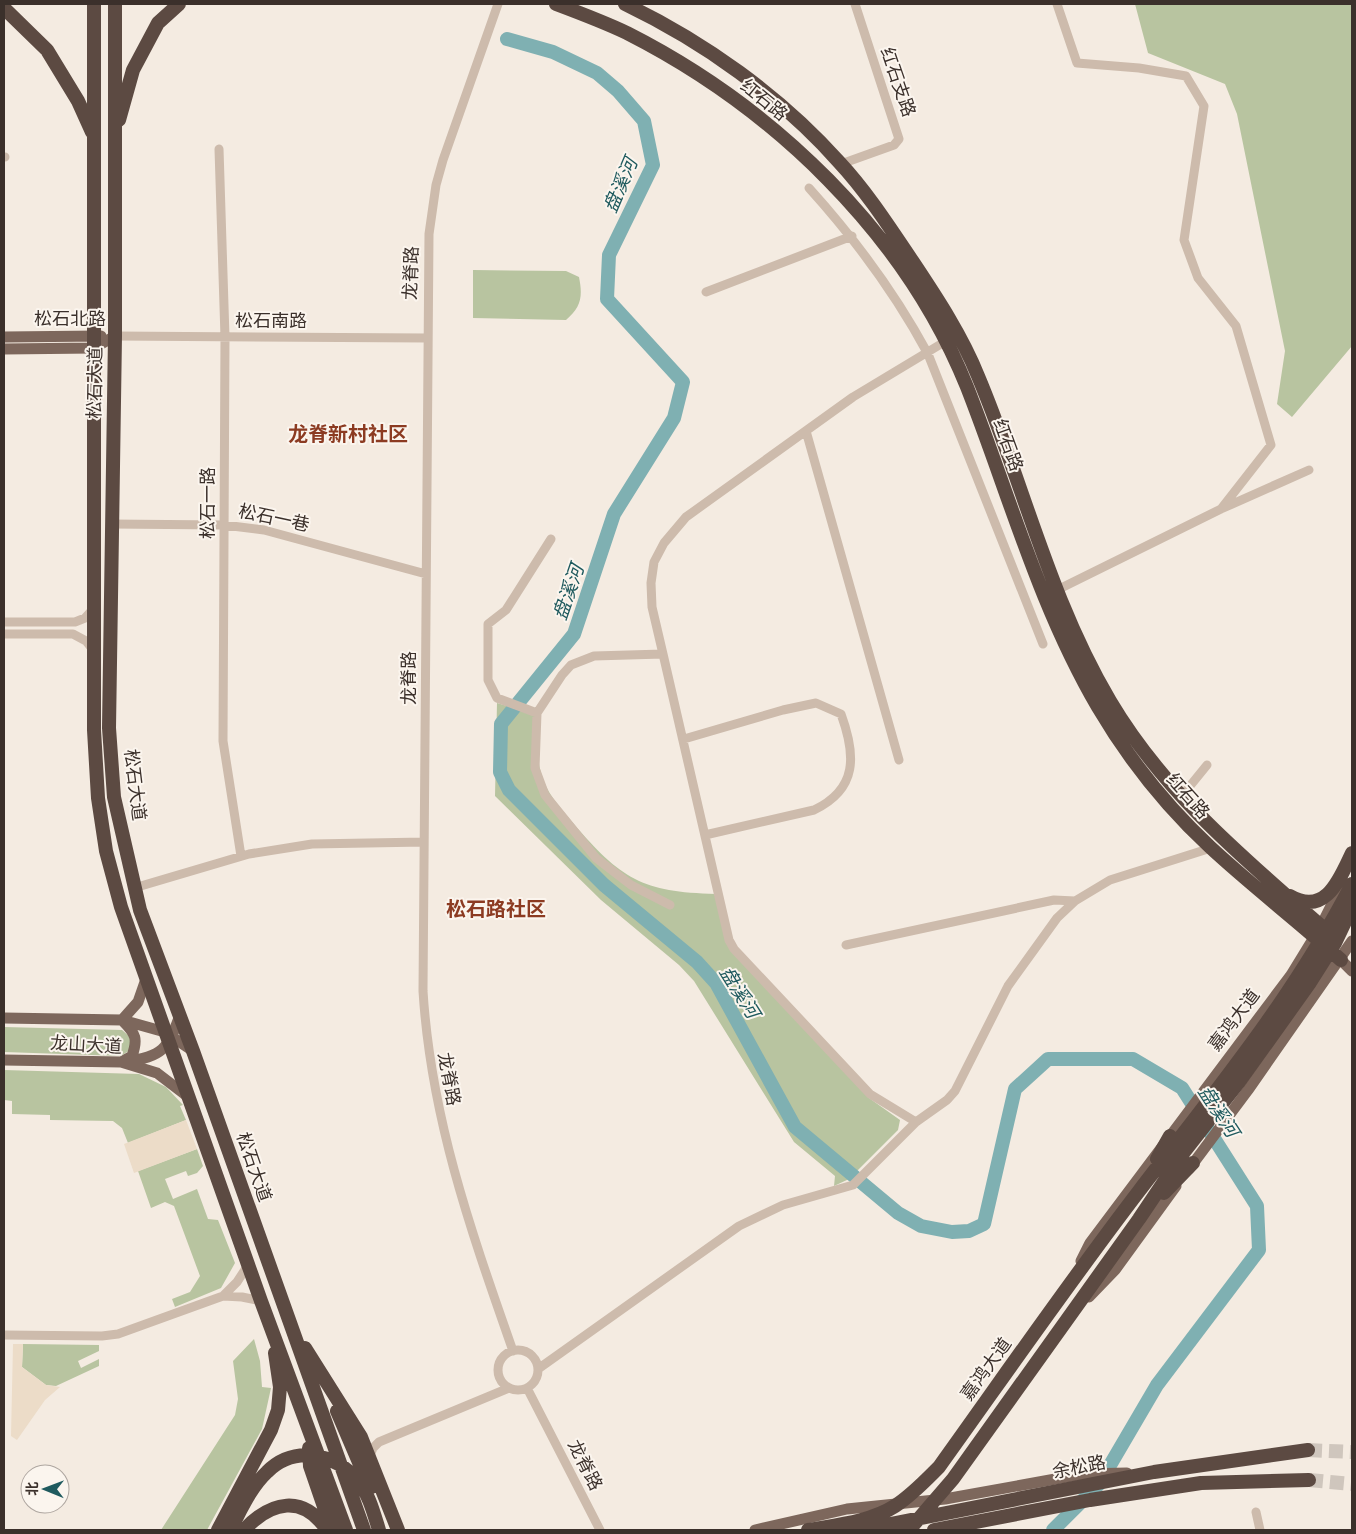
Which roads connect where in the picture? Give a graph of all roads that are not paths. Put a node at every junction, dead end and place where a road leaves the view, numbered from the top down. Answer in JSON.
{"nodes":[{"id":1,"x":94,"y":4,"type":"edge"},
{"id":2,"x":115,"y":4,"type":"edge"},
{"id":3,"x":179,"y":4,"type":"edge"},
{"id":4,"x":498,"y":4,"type":"edge"},
{"id":5,"x":556,"y":4,"type":"edge"},
{"id":6,"x":625,"y":4,"type":"edge"},
{"id":7,"x":855,"y":4,"type":"edge"},
{"id":8,"x":1057,"y":4,"type":"edge"},
{"id":9,"x":4,"y":8,"type":"edge"},
{"id":10,"x":94,"y":138,"type":"junction"},
{"id":11,"x":114,"y":138,"type":"junction"},
{"id":12,"x":219,"y":149,"type":"dead end"},
{"id":13,"x":841,"y":164,"type":"junction"},
{"id":14,"x":809,"y":188,"type":"dead end"},
{"id":15,"x":852,"y":236,"type":"junction"},
{"id":16,"x":706,"y":292,"type":"dead end"},
{"id":17,"x":115,"y":336,"type":"junction"},
{"id":18,"x":4,"y":337,"type":"edge"},
{"id":19,"x":225,"y":337,"type":"junction"},
{"id":20,"x":426,"y":338,"type":"junction"},
{"id":21,"x":946,"y":341,"type":"junction"},
{"id":22,"x":94,"y":342,"type":"junction"},
{"id":23,"x":4,"y":349,"type":"edge"},
{"id":24,"x":928,"y":354,"type":"junction"},
{"id":25,"x":806,"y":431,"type":"junction"},
{"id":26,"x":1309,"y":470,"type":"dead end"},
{"id":27,"x":1221,"y":509,"type":"junction"},
{"id":28,"x":111,"y":524,"type":"junction"},
{"id":29,"x":224,"y":525,"type":"junction"},
{"id":30,"x":551,"y":539,"type":"dead end"},
{"id":31,"x":426,"y":574,"type":"junction"},
{"id":32,"x":1055,"y":591,"type":"junction"},
{"id":33,"x":95,"y":607,"type":"junction"},
{"id":34,"x":4,"y":622,"type":"edge"},
{"id":35,"x":4,"y":634,"type":"edge"},
{"id":36,"x":1043,"y":644,"type":"dead end"},
{"id":37,"x":95,"y":652,"type":"junction"},
{"id":38,"x":663,"y":654,"type":"junction"},
{"id":39,"x":533,"y":712,"type":"junction"},
{"id":40,"x":684,"y":740,"type":"junction"},
{"id":41,"x":899,"y":760,"type":"dead end"},
{"id":42,"x":1208,"y":765,"type":"dead end"},
{"id":43,"x":1181,"y":796,"type":"junction"},
{"id":44,"x":705,"y":835,"type":"junction"},
{"id":45,"x":424,"y":842,"type":"junction"},
{"id":46,"x":1211,"y":848,"type":"junction"},
{"id":47,"x":1352,"y":853,"type":"edge"},
{"id":48,"x":241,"y":856,"type":"junction"},
{"id":49,"x":1352,"y":859,"type":"edge"},
{"id":50,"x":1348,"y":881,"type":"edge"},
{"id":51,"x":134,"y":888,"type":"junction"},
{"id":52,"x":1278,"y":888,"type":"junction"},
{"id":53,"x":1074,"y":900,"type":"junction"},
{"id":54,"x":1352,"y":902,"type":"edge"},
{"id":55,"x":670,"y":905,"type":"dead end"},
{"id":56,"x":1352,"y":907,"type":"edge"},
{"id":57,"x":1318,"y":931,"type":"junction"},
{"id":58,"x":846,"y":945,"type":"dead end"},
{"id":59,"x":1348,"y":951,"type":"edge"},
{"id":60,"x":1352,"y":971,"type":"edge"},
{"id":61,"x":146,"y":979,"type":"junction"},
{"id":62,"x":180,"y":1016,"type":"junction"},
{"id":63,"x":4,"y":1018,"type":"edge"},
{"id":64,"x":122,"y":1020,"type":"junction"},
{"id":65,"x":169,"y":1038,"type":"junction"},
{"id":66,"x":193,"y":1051,"type":"junction"},
{"id":67,"x":4,"y":1060,"type":"edge"},
{"id":68,"x":121,"y":1062,"type":"junction"},
{"id":69,"x":187,"y":1096,"type":"junction"},
{"id":70,"x":916,"y":1122,"type":"junction"},
{"id":71,"x":1177,"y":1144,"type":"junction"},
{"id":72,"x":1194,"y":1163,"type":"junction"},
{"id":73,"x":1140,"y":1219,"type":"junction"},
{"id":74,"x":248,"y":1265,"type":"junction"},
{"id":75,"x":1064,"y":1293,"type":"junction"},
{"id":76,"x":222,"y":1296,"type":"junction"},
{"id":77,"x":261,"y":1301,"type":"junction"},
{"id":78,"x":1073,"y":1312,"type":"junction"},
{"id":79,"x":287,"y":1317,"type":"junction"},
{"id":80,"x":270,"y":1323,"type":"junction"},
{"id":81,"x":4,"y":1335,"type":"edge"},
{"id":82,"x":513,"y":1351,"type":"junction"},
{"id":83,"x":310,"y":1356,"type":"junction"},
{"id":84,"x":538,"y":1369,"type":"junction"},
{"id":85,"x":509,"y":1388,"type":"junction"},
{"id":86,"x":527,"y":1388,"type":"junction"},
{"id":87,"x":306,"y":1417,"type":"junction"},
{"id":88,"x":361,"y":1437,"type":"junction"},
{"id":89,"x":379,"y":1442,"type":"junction"},
{"id":90,"x":1308,"y":1450,"type":"tunnel mouth"},
{"id":91,"x":369,"y":1459,"type":"junction"},
{"id":92,"x":1154,"y":1472,"type":"junction"},
{"id":93,"x":1309,"y":1480,"type":"tunnel mouth"},
{"id":94,"x":1256,"y":1512,"type":"dead end"},
{"id":95,"x":967,"y":1524,"type":"junction"},
{"id":96,"x":218,"y":1530,"type":"edge"},
{"id":97,"x":230,"y":1530,"type":"edge"},
{"id":98,"x":244,"y":1530,"type":"edge"},
{"id":99,"x":327,"y":1530,"type":"edge"},
{"id":100,"x":332,"y":1530,"type":"edge"},
{"id":101,"x":346,"y":1530,"type":"edge"},
{"id":102,"x":364,"y":1530,"type":"edge"},
{"id":103,"x":379,"y":1530,"type":"edge"},
{"id":104,"x":388,"y":1530,"type":"edge"},
{"id":105,"x":398,"y":1530,"type":"edge"},
{"id":106,"x":600,"y":1530,"type":"edge"},
{"id":107,"x":755,"y":1530,"type":"edge"},
{"id":108,"x":808,"y":1530,"type":"edge"},
{"id":109,"x":860,"y":1530,"type":"edge"},
{"id":110,"x":909,"y":1530,"type":"edge"},
{"id":111,"x":934,"y":1530,"type":"edge"},
{"id":112,"x":954,"y":1530,"type":"edge"},
{"id":113,"x":1260,"y":1530,"type":"edge"}],
"edges":[{"from":1,"to":10,"type":"highway","name":"松石大道"},
{"from":2,"to":11,"type":"highway","name":"松石大道"},
{"from":3,"to":11,"type":"highway"},
{"from":4,"to":20,"type":"street","name":"龙脊路"},
{"from":5,"to":21,"type":"highway","name":"红石路"},
{"from":6,"to":13,"type":"highway","name":"红石路"},
{"from":7,"to":13,"type":"street","name":"红石支路"},
{"from":8,"to":27,"type":"street"},
{"from":9,"to":10,"type":"highway"},
{"from":10,"to":22,"type":"highway","name":"松石大道"},
{"from":11,"to":17,"type":"highway","name":"松石大道"},
{"from":12,"to":19,"type":"street","name":"松石一路"},
{"from":13,"to":32,"type":"highway","name":"红石路"},
{"from":14,"to":15,"type":"street"},
{"from":15,"to":16,"type":"street"},
{"from":15,"to":24,"type":"street"},
{"from":17,"to":19,"type":"street","name":"松石南路"},
{"from":17,"to":22,"type":"main road","name":"松石北路"},
{"from":17,"to":28,"type":"highway","name":"松石大道"},
{"from":18,"to":22,"type":"main road","name":"松石北路"},
{"from":19,"to":20,"type":"street","name":"松石南路"},
{"from":19,"to":29,"type":"street","name":"松石一路"},
{"from":20,"to":31,"type":"street","name":"龙脊路"},
{"from":21,"to":24,"type":"street"},
{"from":21,"to":46,"type":"highway","name":"红石路"},
{"from":22,"to":23,"type":"main road","name":"松石北路"},
{"from":22,"to":33,"type":"highway","name":"松石大道"},
{"from":24,"to":25,"type":"street"},
{"from":24,"to":36,"type":"street"},
{"from":25,"to":38,"type":"street"},
{"from":25,"to":41,"type":"street"},
{"from":26,"to":27,"type":"street"},
{"from":27,"to":32,"type":"street"},
{"from":28,"to":29,"type":"street","name":"松石一巷"},
{"from":28,"to":51,"type":"highway","name":"松石大道"},
{"from":29,"to":31,"type":"street","name":"松石一巷"},
{"from":29,"to":48,"type":"street","name":"松石一路"},
{"from":30,"to":39,"type":"street"},
{"from":31,"to":45,"type":"street","name":"龙脊路"},
{"from":32,"to":43,"type":"highway","name":"红石路"},
{"from":33,"to":34,"type":"street"},
{"from":33,"to":37,"type":"highway","name":"松石大道"},
{"from":35,"to":37,"type":"street"},
{"from":37,"to":61,"type":"highway","name":"松石大道"},
{"from":38,"to":39,"type":"street"},
{"from":38,"to":40,"type":"street"},
{"from":39,"to":55,"type":"street"},
{"from":40,"to":44,"type":"street"},
{"from":40,"to":44,"type":"street"},
{"from":42,"to":43,"type":"street"},
{"from":43,"to":52,"type":"highway","name":"红石路"},
{"from":44,"to":70,"type":"street"},
{"from":45,"to":48,"type":"street"},
{"from":45,"to":82,"type":"street","name":"龙脊路"},
{"from":46,"to":53,"type":"street"},
{"from":46,"to":57,"type":"highway","name":"红石路"},
{"from":47,"to":52,"type":"highway"},
{"from":48,"to":51,"type":"street"},
{"from":49,"to":50,"type":"main road","name":"嘉鸿大道"},
{"from":50,"to":54,"type":"main road"},
{"from":50,"to":57,"type":"main road","name":"嘉鸿大道"},
{"from":50,"to":71,"type":"highway","name":"嘉鸿大道"},
{"from":51,"to":62,"type":"highway","name":"松石大道"},
{"from":52,"to":57,"type":"highway","name":"红石路"},
{"from":53,"to":58,"type":"street"},
{"from":53,"to":70,"type":"street"},
{"from":56,"to":71,"type":"highway","name":"嘉鸿大道"},
{"from":57,"to":59,"type":"highway","name":"红石路"},
{"from":57,"to":71,"type":"main road","name":"嘉鸿大道"},
{"from":59,"to":60,"type":"main road","name":"红石路"},
{"from":59,"to":72,"type":"main road","name":"嘉鸿大道"},
{"from":61,"to":64,"type":"main road","name":"龙山大道"},
{"from":61,"to":65,"type":"highway","name":"松石大道"},
{"from":62,"to":65,"type":"main road"},
{"from":62,"to":66,"type":"highway","name":"松石大道"},
{"from":63,"to":64,"type":"main road","name":"龙山大道"},
{"from":64,"to":65,"type":"main road"},
{"from":64,"to":68,"type":"main road"},
{"from":65,"to":66,"type":"main road"},
{"from":65,"to":68,"type":"main road"},
{"from":65,"to":69,"type":"highway","name":"松石大道"},
{"from":66,"to":79,"type":"highway","name":"松石大道"},
{"from":67,"to":68,"type":"main road","name":"龙山大道"},
{"from":68,"to":69,"type":"main road","name":"龙山大道"},
{"from":69,"to":74,"type":"highway","name":"松石大道"},
{"from":70,"to":84,"type":"street"},
{"from":71,"to":73,"type":"highway","name":"嘉鸿大道"},
{"from":71,"to":75,"type":"highway","name":"嘉鸿大道"},
{"from":71,"to":75,"type":"main road","name":"嘉鸿大道"},
{"from":72,"to":73,"type":"highway"},
{"from":72,"to":78,"type":"main road","name":"嘉鸿大道"},
{"from":73,"to":78,"type":"highway","name":"嘉鸿大道"},
{"from":74,"to":76,"type":"street"},
{"from":74,"to":77,"type":"highway","name":"松石大道"},
{"from":75,"to":108,"type":"highway","name":"嘉鸿大道"},
{"from":76,"to":77,"type":"street"},
{"from":76,"to":81,"type":"street"},
{"from":77,"to":80,"type":"highway","name":"松石大道"},
{"from":78,"to":110,"type":"highway","name":"嘉鸿大道"},
{"from":79,"to":83,"type":"highway"},
{"from":79,"to":102,"type":"highway","name":"松石大道"},
{"from":80,"to":87,"type":"highway","name":"松石大道"},
{"from":80,"to":96,"type":"highway"},
{"from":82,"to":84,"type":"street"},
{"from":82,"to":85,"type":"street"},
{"from":83,"to":88,"type":"highway"},
{"from":83,"to":104,"type":"highway"},
{"from":84,"to":86,"type":"street"},
{"from":85,"to":86,"type":"street"},
{"from":85,"to":89,"type":"street"},
{"from":86,"to":106,"type":"street","name":"龙脊路"},
{"from":87,"to":100,"type":"highway"},
{"from":87,"to":101,"type":"highway","name":"松石大道"},
{"from":88,"to":89,"type":"street"},
{"from":88,"to":91,"type":"highway"},
{"from":89,"to":91,"type":"street"},
{"from":90,"to":92,"type":"highway","name":"余松路"},
{"from":91,"to":105,"type":"highway"},
{"from":92,"to":107,"type":"main road"},
{"from":92,"to":109,"type":"highway","name":"余松路"},
{"from":93,"to":95,"type":"highway","name":"余松路"},
{"from":94,"to":113,"type":"street"},
{"from":95,"to":111,"type":"highway","name":"余松路"},
{"from":95,"to":112,"type":"main road"},
{"from":97,"to":103,"type":"highway"},
{"from":98,"to":99,"type":"highway"}]}
